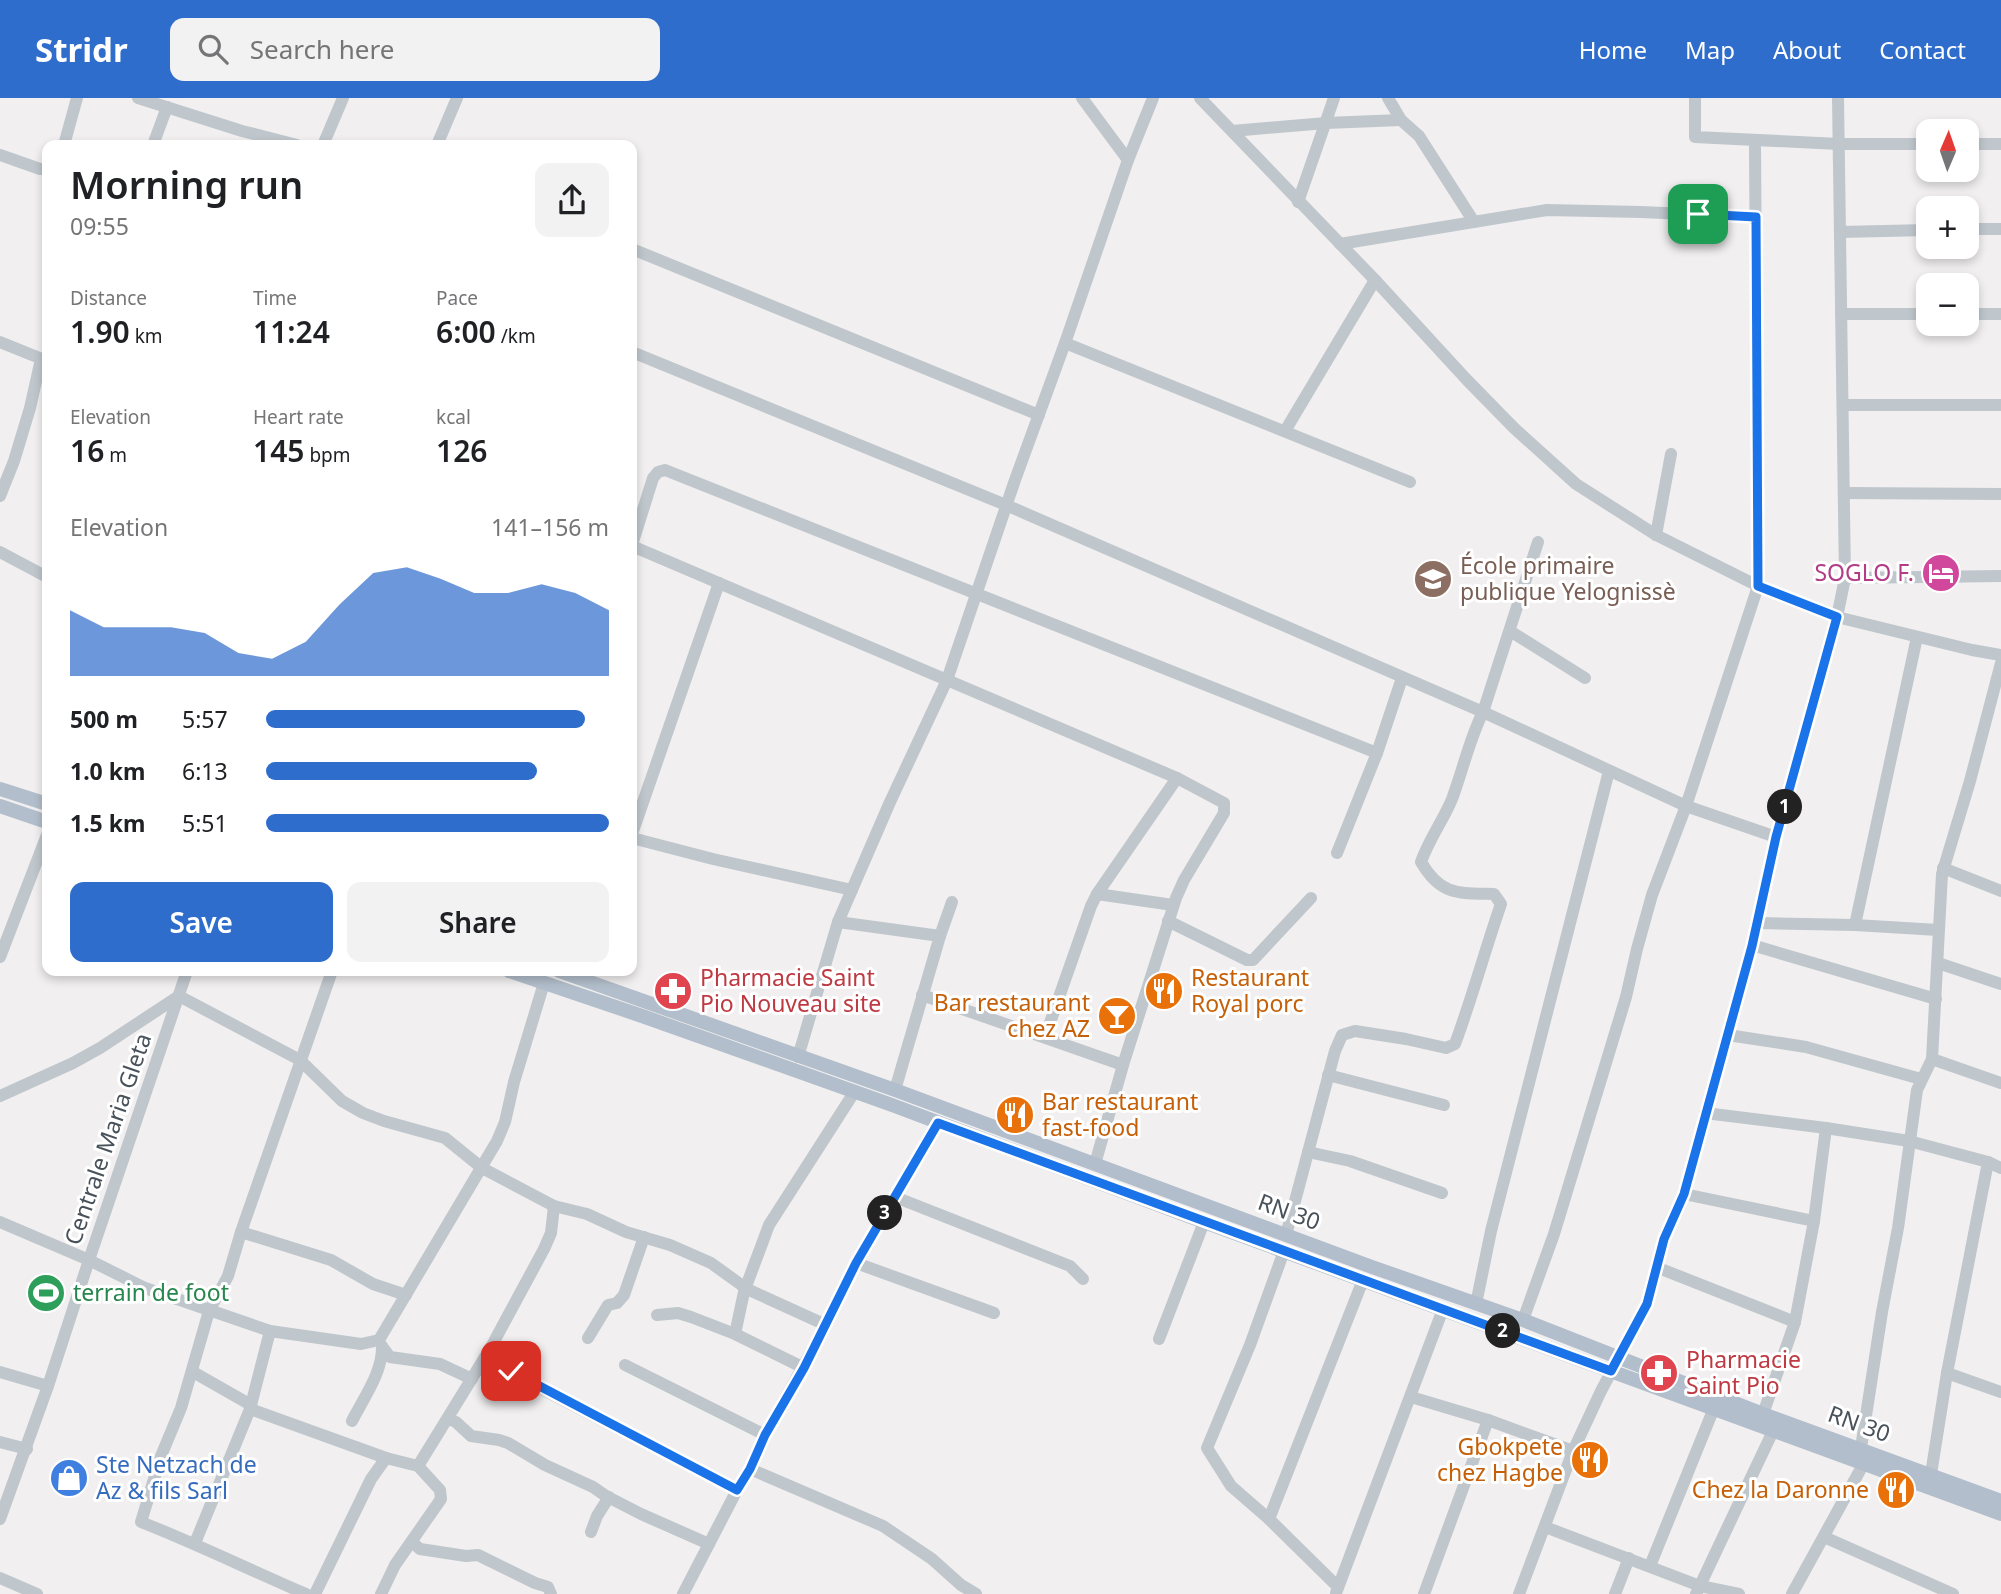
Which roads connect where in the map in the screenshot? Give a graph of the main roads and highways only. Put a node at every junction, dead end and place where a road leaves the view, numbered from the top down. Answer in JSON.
{"nodes":[{"id":1,"x":0,"y":789,"type":"edge"},
{"id":2,"x":42,"y":802,"type":"edge"},
{"id":3,"x":0,"y":806,"type":"edge"},
{"id":4,"x":42,"y":820,"type":"edge"},
{"id":5,"x":525,"y":976,"type":"edge"},
{"id":6,"x":584,"y":976,"type":"edge"},
{"id":7,"x":1615,"y":1364,"type":"junction"},
{"id":8,"x":1863,"y":1456,"type":"junction"},
{"id":9,"x":2001,"y":1501,"type":"edge"},
{"id":10,"x":2001,"y":1514,"type":"edge"}],
"edges":[{"from":1,"to":2,"type":"main road"},
{"from":3,"to":4,"type":"main road"},
{"from":5,"to":7,"type":"main road","number":"RN 30"},
{"from":6,"to":7,"type":"main road","name":"RN 30","number":"RN 30"},
{"from":7,"to":8,"type":"main road","name":"RN 30","number":"RN 30"},
{"from":7,"to":8,"type":"main road","number":"RN 30"},
{"from":8,"to":9,"type":"main road","name":"RN 30","number":"RN 30"},
{"from":8,"to":10,"type":"main road","number":"RN 30"}]}
